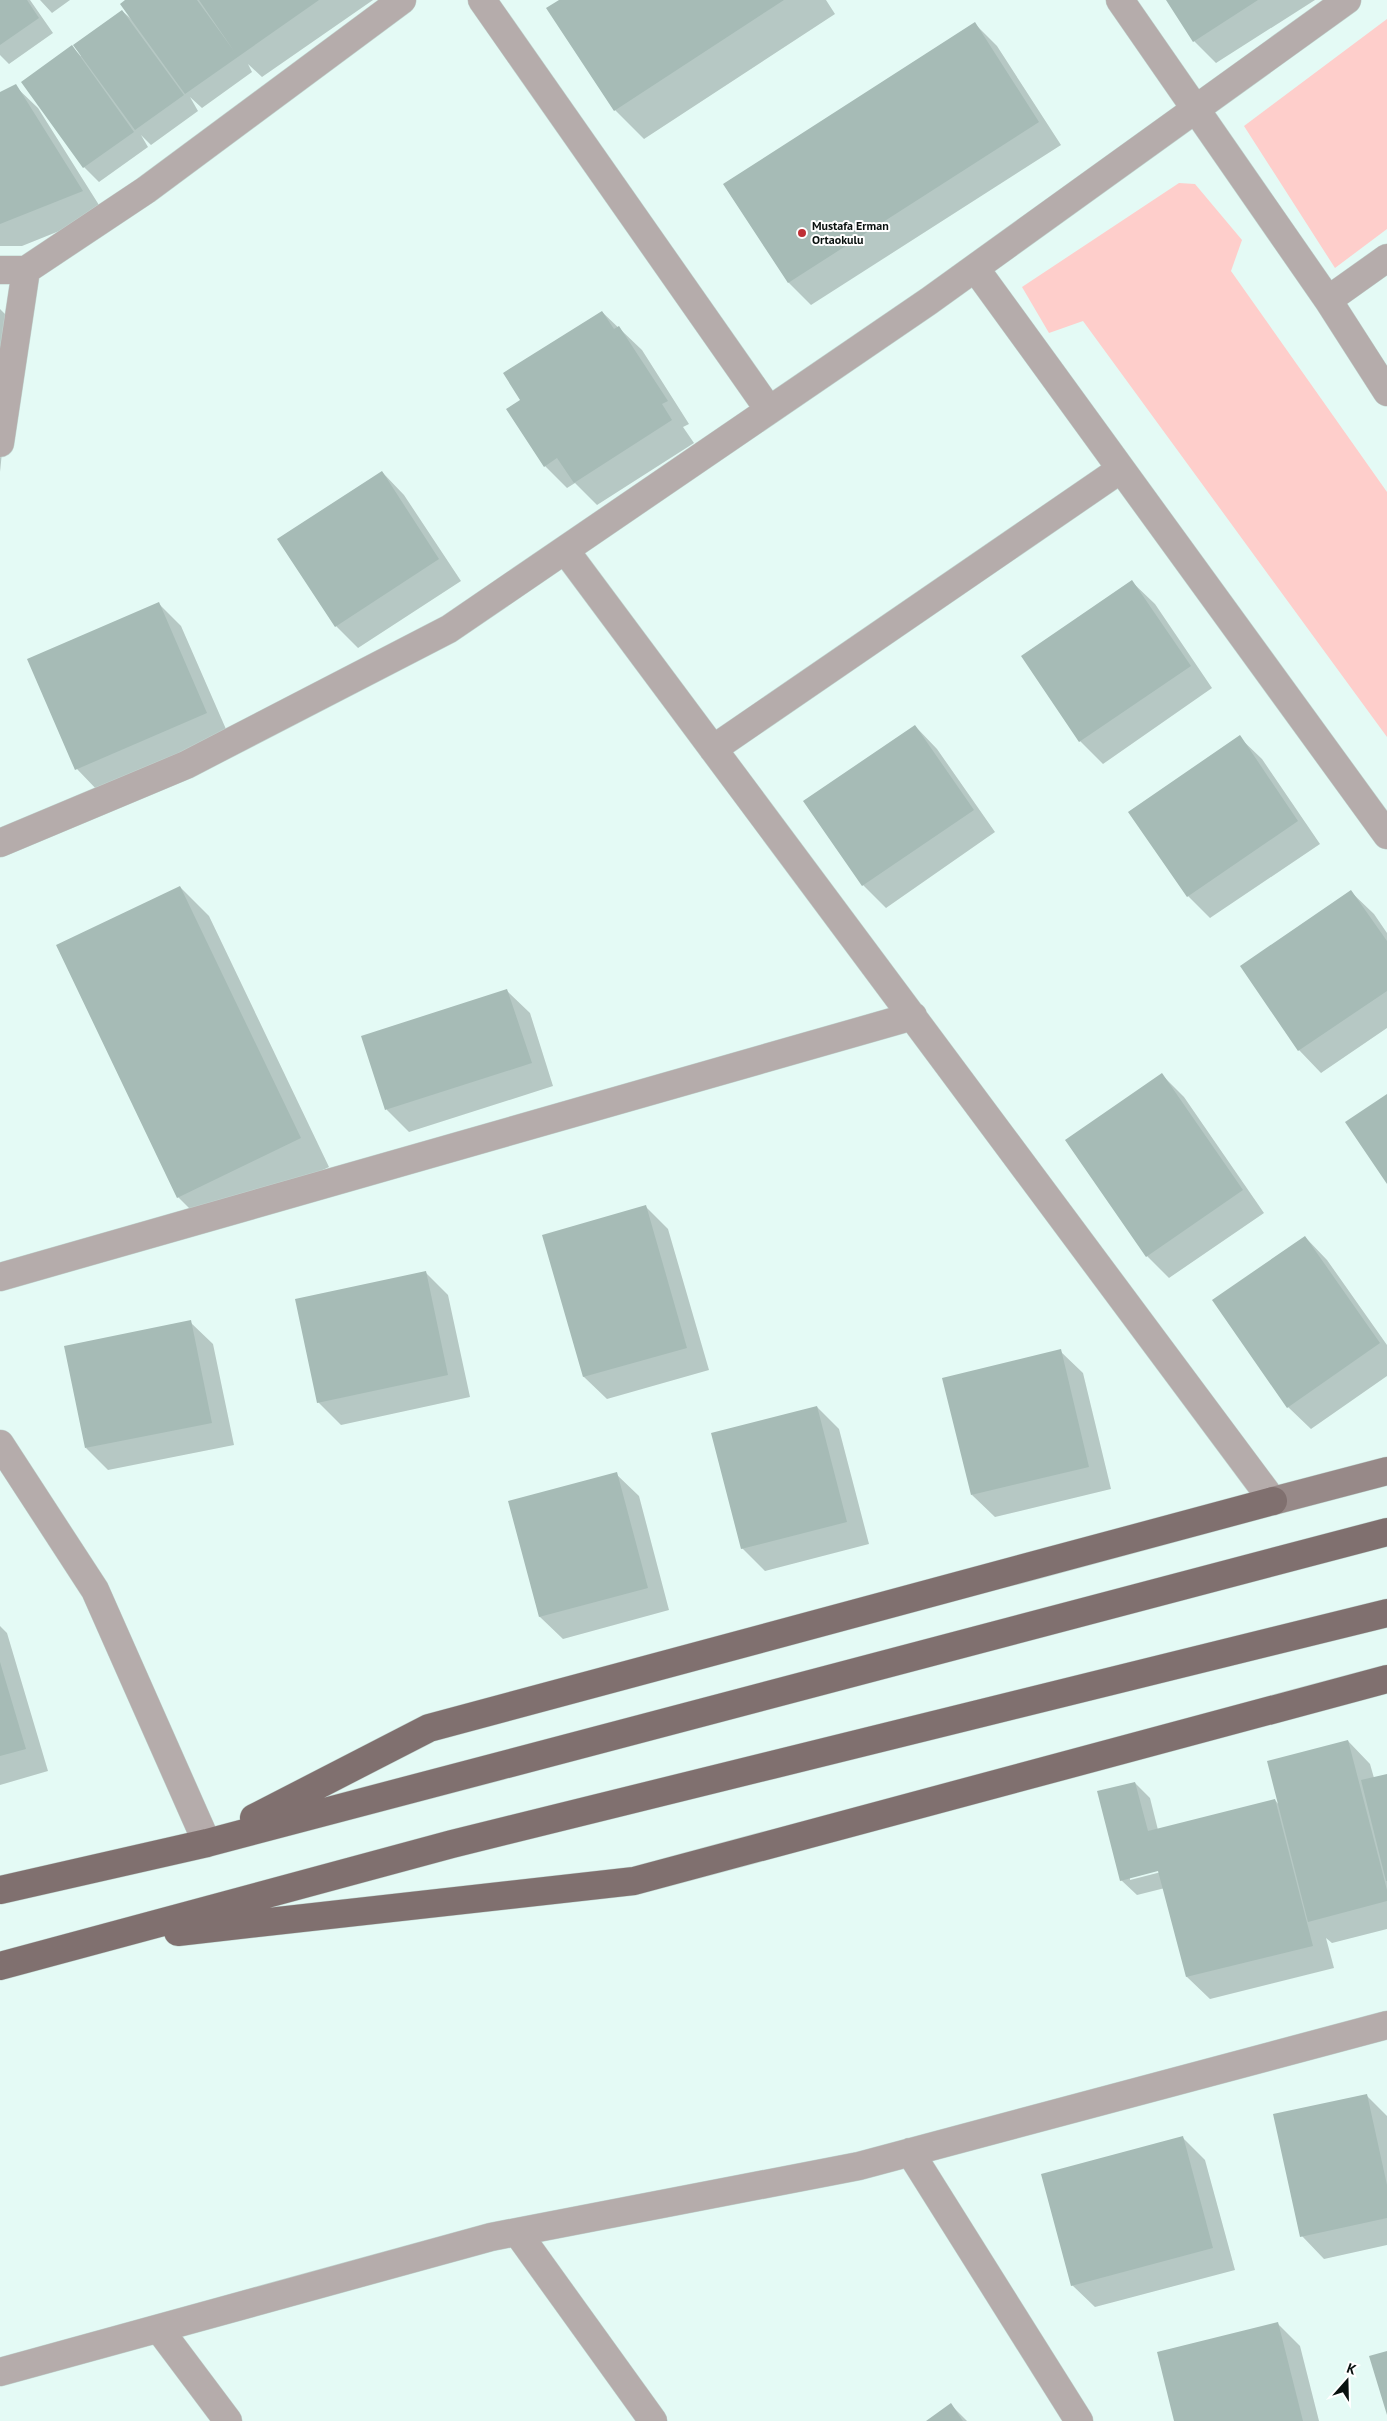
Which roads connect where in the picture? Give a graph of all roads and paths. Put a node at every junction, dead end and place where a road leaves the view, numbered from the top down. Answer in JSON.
{"nodes":[{"id":1,"x":402,"y":0,"type":"edge"},
{"id":2,"x":482,"y":0,"type":"edge"},
{"id":3,"x":1120,"y":0,"type":"edge"},
{"id":4,"x":1347,"y":0,"type":"edge"},
{"id":5,"x":1195,"y":109,"type":"junction"},
{"id":6,"x":1387,"y":258,"type":"edge"},
{"id":7,"x":975,"y":268,"type":"junction"},
{"id":8,"x":13,"y":270,"type":"edge"},
{"id":9,"x":1328,"y":300,"type":"junction"},
{"id":10,"x":1387,"y":392,"type":"edge"},
{"id":11,"x":769,"y":410,"type":"junction"},
{"id":12,"x":0,"y":443,"type":"edge"},
{"id":13,"x":1121,"y":469,"type":"junction"},
{"id":14,"x":565,"y":550,"type":"junction"},
{"id":15,"x":713,"y":749,"type":"junction"},
{"id":16,"x":1387,"y":835,"type":"edge"},
{"id":17,"x":0,"y":843,"type":"edge"},
{"id":18,"x":913,"y":1016,"type":"junction"},
{"id":19,"x":0,"y":1277,"type":"edge"},
{"id":20,"x":0,"y":1444,"type":"edge"},
{"id":21,"x":1387,"y":1471,"type":"edge"},
{"id":22,"x":1273,"y":1500,"type":"junction"},
{"id":23,"x":1387,"y":1532,"type":"edge"},
{"id":24,"x":1387,"y":1613,"type":"edge"},
{"id":25,"x":1387,"y":1680,"type":"edge"},
{"id":26,"x":207,"y":1842,"type":"junction"},
{"id":27,"x":0,"y":1890,"type":"edge"},
{"id":28,"x":90,"y":1942,"type":"junction"},
{"id":29,"x":0,"y":1966,"type":"edge"},
{"id":30,"x":1387,"y":2026,"type":"edge"},
{"id":31,"x":910,"y":2152,"type":"junction"},
{"id":32,"x":517,"y":2232,"type":"junction"},
{"id":33,"x":159,"y":2329,"type":"junction"},
{"id":34,"x":0,"y":2372,"type":"edge"},
{"id":35,"x":228,"y":2421,"type":"edge"},
{"id":36,"x":653,"y":2421,"type":"edge"},
{"id":37,"x":1079,"y":2421,"type":"edge"}],
"edges":[{"from":1,"to":8,"type":"street"},
{"from":2,"to":11,"type":"street"},
{"from":3,"to":5,"type":"street"},
{"from":4,"to":5,"type":"street"},
{"from":5,"to":7,"type":"street"},
{"from":5,"to":9,"type":"street"},
{"from":6,"to":9,"type":"street"},
{"from":7,"to":11,"type":"street"},
{"from":7,"to":13,"type":"street"},
{"from":8,"to":12,"type":"street"},
{"from":9,"to":10,"type":"street"},
{"from":11,"to":14,"type":"street"},
{"from":13,"to":15,"type":"street"},
{"from":13,"to":16,"type":"street"},
{"from":14,"to":15,"type":"street"},
{"from":14,"to":17,"type":"street"},
{"from":15,"to":18,"type":"street"},
{"from":18,"to":19,"type":"street"},
{"from":18,"to":22,"type":"street"},
{"from":20,"to":26,"type":"street"},
{"from":21,"to":22,"type":"street"},
{"from":22,"to":26,"type":"main road"},
{"from":23,"to":26,"type":"main road"},
{"from":24,"to":28,"type":"main road"},
{"from":25,"to":28,"type":"main road"},
{"from":26,"to":27,"type":"main road"},
{"from":28,"to":29,"type":"main road"},
{"from":30,"to":31,"type":"street"},
{"from":31,"to":32,"type":"street"},
{"from":31,"to":37,"type":"street"},
{"from":32,"to":33,"type":"street"},
{"from":32,"to":36,"type":"street"},
{"from":33,"to":34,"type":"street"},
{"from":33,"to":35,"type":"street"}]}
